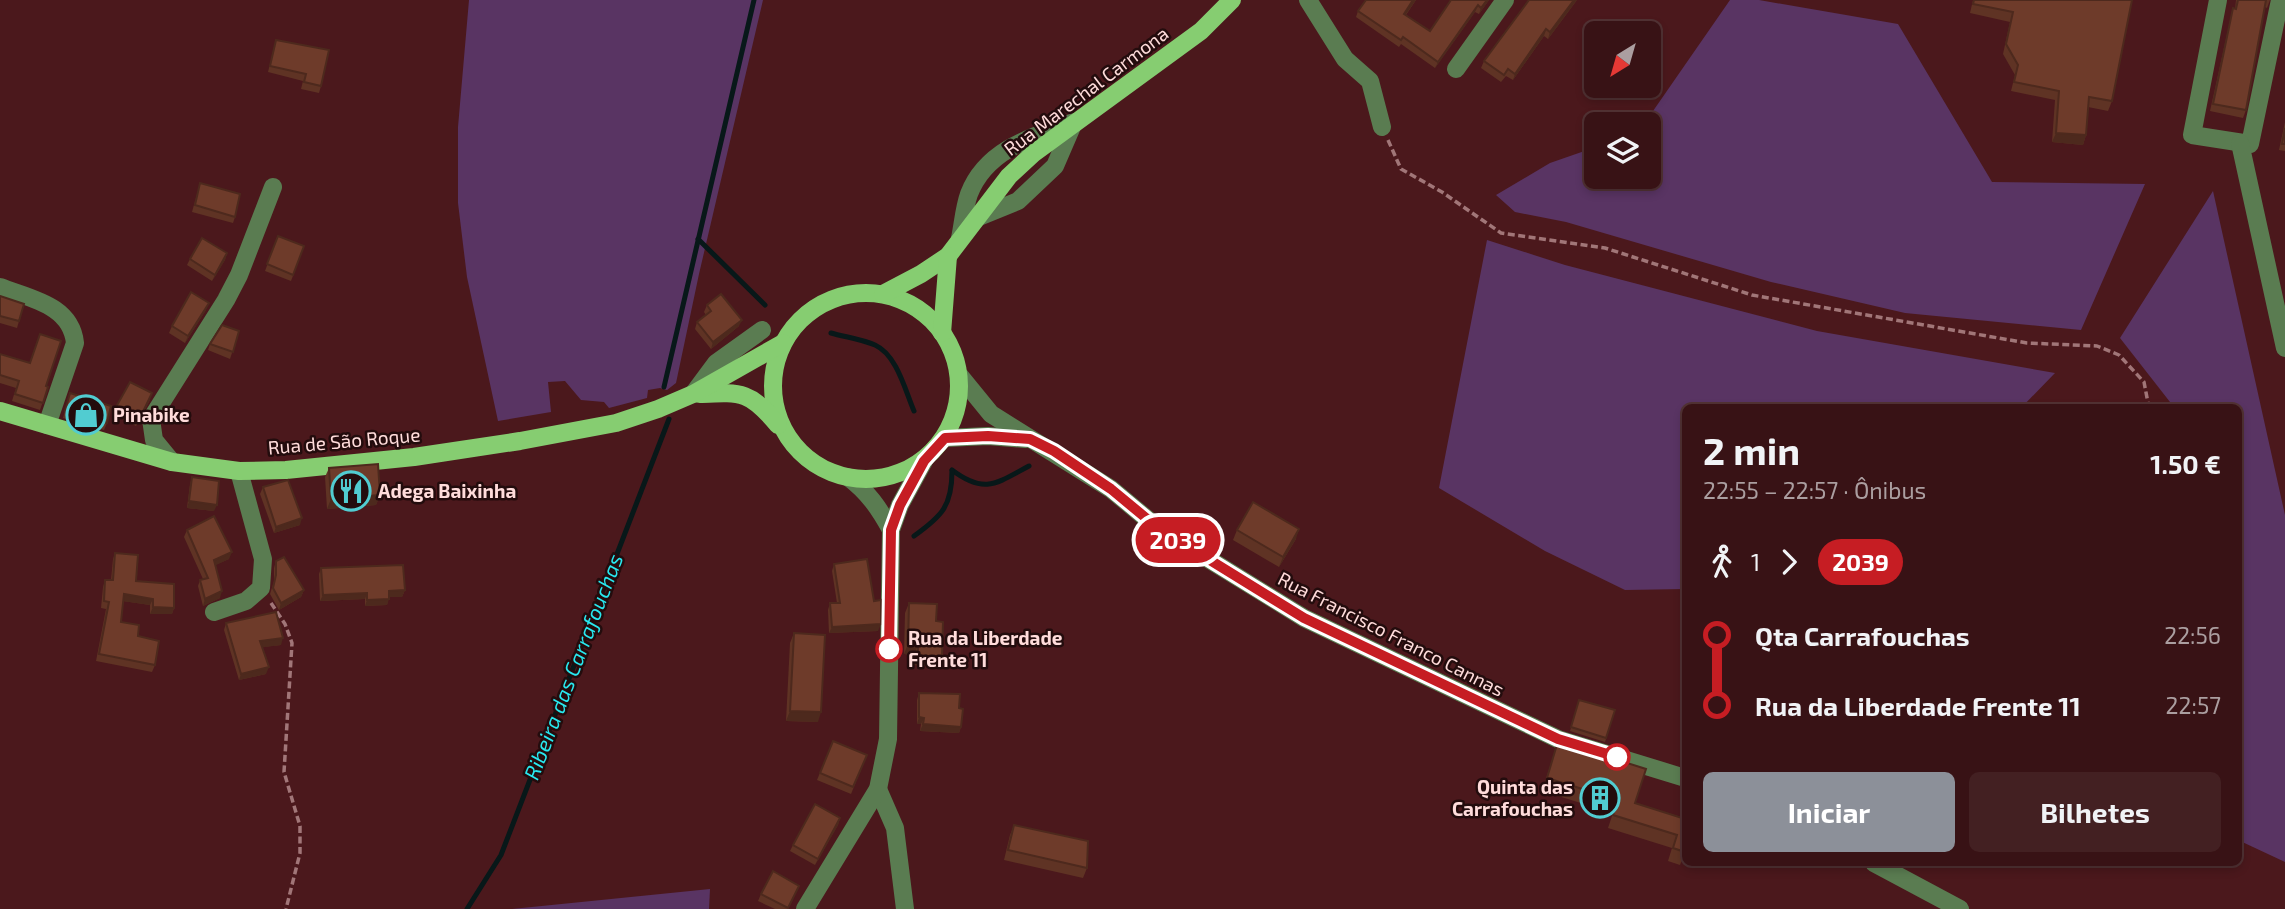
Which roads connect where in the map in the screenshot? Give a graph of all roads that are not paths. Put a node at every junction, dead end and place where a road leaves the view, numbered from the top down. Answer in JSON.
{"nodes":[{"id":1,"x":1232,"y":0,"type":"edge"},
{"id":2,"x":1308,"y":0,"type":"edge"},
{"id":3,"x":1505,"y":0,"type":"edge"},
{"id":4,"x":2218,"y":0,"type":"edge"},
{"id":5,"x":2280,"y":0,"type":"edge"},
{"id":6,"x":1456,"y":69,"type":"dead end"},
{"id":7,"x":1074,"y":122,"type":"junction"},
{"id":8,"x":1382,"y":127,"type":"road end"},
{"id":9,"x":2245,"y":143,"type":"junction"},
{"id":10,"x":272,"y":187,"type":"dead end"},
{"id":11,"x":960,"y":238,"type":"junction"},
{"id":12,"x":948,"y":256,"type":"junction"},
{"id":13,"x":0,"y":287,"type":"edge"},
{"id":14,"x":883,"y":294,"type":"junction"},
{"id":15,"x":762,"y":330,"type":"dead end"},
{"id":16,"x":942,"y":333,"type":"junction"},
{"id":17,"x":783,"y":343,"type":"junction"},
{"id":18,"x":2285,"y":348,"type":"edge"},
{"id":19,"x":960,"y":376,"type":"junction"},
{"id":20,"x":693,"y":394,"type":"junction"},
{"id":21,"x":0,"y":411,"type":"edge"},
{"id":22,"x":47,"y":425,"type":"junction"},
{"id":23,"x":784,"y":432,"type":"junction"},
{"id":24,"x":945,"y":438,"type":"junction"},
{"id":25,"x":1030,"y":439,"type":"junction"},
{"id":26,"x":924,"y":461,"type":"junction"},
{"id":27,"x":172,"y":462,"type":"junction"},
{"id":28,"x":239,"y":471,"type":"junction"},
{"id":29,"x":848,"y":477,"type":"junction"},
{"id":30,"x":891,"y":530,"type":"junction"},
{"id":31,"x":214,"y":612,"type":"dead end"},
{"id":32,"x":1682,"y":777,"type":"edge"},
{"id":33,"x":878,"y":789,"type":"junction"},
{"id":34,"x":1880,"y":866,"type":"edge"},
{"id":35,"x":805,"y":909,"type":"edge"},
{"id":36,"x":905,"y":909,"type":"edge"},
{"id":37,"x":1960,"y":909,"type":"edge"}],
"edges":[{"from":1,"to":7,"type":"main road","name":"Rua Marechal Carmona"},
{"from":2,"to":8,"type":"street"},
{"from":3,"to":6,"type":"street"},
{"from":4,"to":9,"type":"street"},
{"from":5,"to":9,"type":"street"},
{"from":7,"to":11,"type":"main road","name":"Rua Marechal Carmona"},
{"from":7,"to":11,"type":"street"},
{"from":9,"to":18,"type":"street"},
{"from":10,"to":27,"type":"street"},
{"from":11,"to":12,"type":"main road","name":"Rua Marechal Carmona"},
{"from":12,"to":14,"type":"main road","name":"Rua Marechal Carmona"},
{"from":12,"to":16,"type":"main road","name":"Rua Marechal Carmona"},
{"from":13,"to":22,"type":"street"},
{"from":14,"to":16,"type":"main road"},
{"from":14,"to":17,"type":"main road"},
{"from":15,"to":20,"type":"street"},
{"from":16,"to":19,"type":"main road"},
{"from":17,"to":20,"type":"main road","name":"Rua de São Roque"},
{"from":17,"to":23,"type":"main road"},
{"from":19,"to":24,"type":"main road"},
{"from":19,"to":25,"type":"street","name":"Rua Francisco Franco Cannas"},
{"from":20,"to":23,"type":"main road","name":"Rua de São Roque"},
{"from":20,"to":28,"type":"main road","name":"Rua de São Roque"},
{"from":21,"to":22,"type":"main road","name":"Rua de São Roque"},
{"from":22,"to":27,"type":"main road","name":"Rua de São Roque"},
{"from":23,"to":29,"type":"main road"},
{"from":24,"to":25,"type":"street","name":"Rua Francisco Franco Cannas"},
{"from":24,"to":26,"type":"main road"},
{"from":25,"to":32,"type":"street","name":"Rua Francisco Franco Cannas"},
{"from":26,"to":29,"type":"main road"},
{"from":26,"to":30,"type":"street"},
{"from":27,"to":28,"type":"main road","name":"Rua de São Roque"},
{"from":28,"to":31,"type":"street"},
{"from":29,"to":30,"type":"street"},
{"from":30,"to":33,"type":"street"},
{"from":33,"to":35,"type":"street"},
{"from":33,"to":36,"type":"street"},
{"from":34,"to":37,"type":"street"}]}
